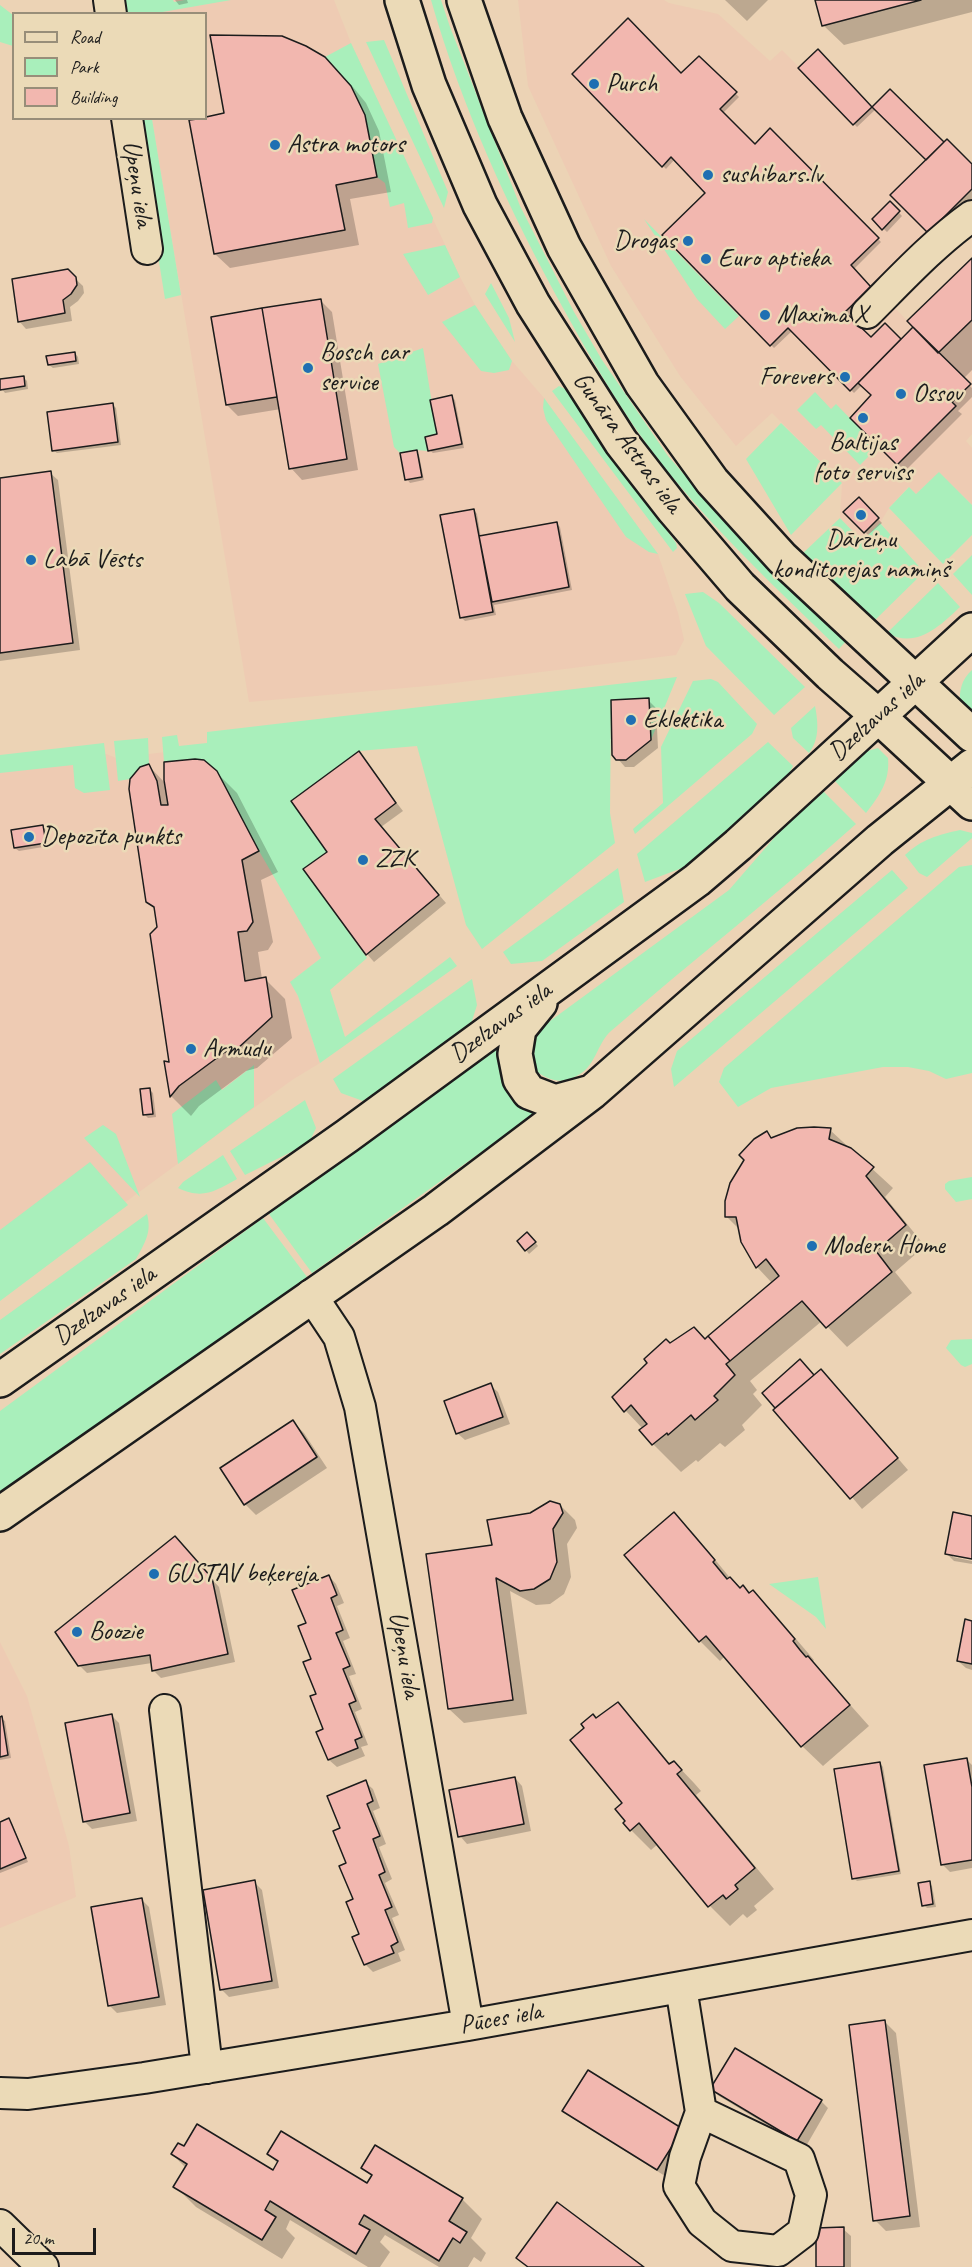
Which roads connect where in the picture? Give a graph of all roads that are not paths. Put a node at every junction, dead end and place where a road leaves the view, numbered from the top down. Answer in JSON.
{"nodes":[{"id":1,"x":402,"y":0,"type":"edge"},
{"id":2,"x":464,"y":0,"type":"edge"},
{"id":3,"x":127,"y":120,"type":"edge"},
{"id":4,"x":972,"y":216,"type":"edge"},
{"id":5,"x":147,"y":249,"type":"dead end"},
{"id":6,"x":867,"y":313,"type":"dead end"},
{"id":7,"x":972,"y":630,"type":"edge"},
{"id":8,"x":915,"y":682,"type":"junction"},
{"id":9,"x":878,"y":716,"type":"junction"},
{"id":10,"x":972,"y":735,"type":"edge"},
{"id":11,"x":965,"y":784,"type":"edge"},
{"id":12,"x":558,"y":981,"type":"junction"},
{"id":13,"x":592,"y":1092,"type":"junction"},
{"id":14,"x":311,"y":1295,"type":"junction"},
{"id":15,"x":0,"y":1380,"type":"edge"},
{"id":16,"x":0,"y":1514,"type":"edge"},
{"id":17,"x":165,"y":1710,"type":"dead end"},
{"id":18,"x":972,"y":1935,"type":"edge"},
{"id":19,"x":681,"y":1987,"type":"junction"},
{"id":20,"x":468,"y":2025,"type":"junction"},
{"id":21,"x":207,"y":2068,"type":"junction"},
{"id":22,"x":14,"y":2093,"type":"edge"},
{"id":23,"x":0,"y":2112,"type":"edge"},
{"id":24,"x":701,"y":2112,"type":"junction"},
{"id":25,"x":0,"y":2225,"type":"edge"},
{"id":26,"x":43,"y":2267,"type":"edge"}],
"edges":[{"from":1,"to":9,"type":"main road","name":"Gunāra Astras iela"},
{"from":2,"to":8,"type":"main road","name":"Gunāra Astras iela"},
{"from":3,"to":5,"type":"street","name":"Upeņu iela"},
{"from":4,"to":6,"type":"street"},
{"from":7,"to":8,"type":"main road","name":"Dzelzavas iela"},
{"from":8,"to":9,"type":"main road","name":"Dzelzavas iela"},
{"from":8,"to":10,"type":"main road","name":"Gunāra Astras iela"},
{"from":9,"to":11,"type":"main road","name":"Gunāra Astras iela"},
{"from":9,"to":12,"type":"main road","name":"Dzelzavas iela"},
{"from":11,"to":13,"type":"main road"},
{"from":12,"to":13,"type":"main road"},
{"from":12,"to":15,"type":"main road","name":"Dzelzavas iela"},
{"from":13,"to":14,"type":"main road"},
{"from":14,"to":16,"type":"main road"},
{"from":14,"to":20,"type":"street","name":"Upeņu iela"},
{"from":17,"to":21,"type":"street"},
{"from":18,"to":19,"type":"street","name":"Pūces iela"},
{"from":19,"to":20,"type":"street","name":"Pūces iela"},
{"from":19,"to":24,"type":"street"},
{"from":20,"to":21,"type":"street","name":"Pūces iela"},
{"from":21,"to":22,"type":"street","name":"Pūces iela"},
{"from":22,"to":23,"type":"street","name":"Pūces iela"},
{"from":24,"to":24,"type":"street"},
{"from":25,"to":26,"type":"street"}]}
